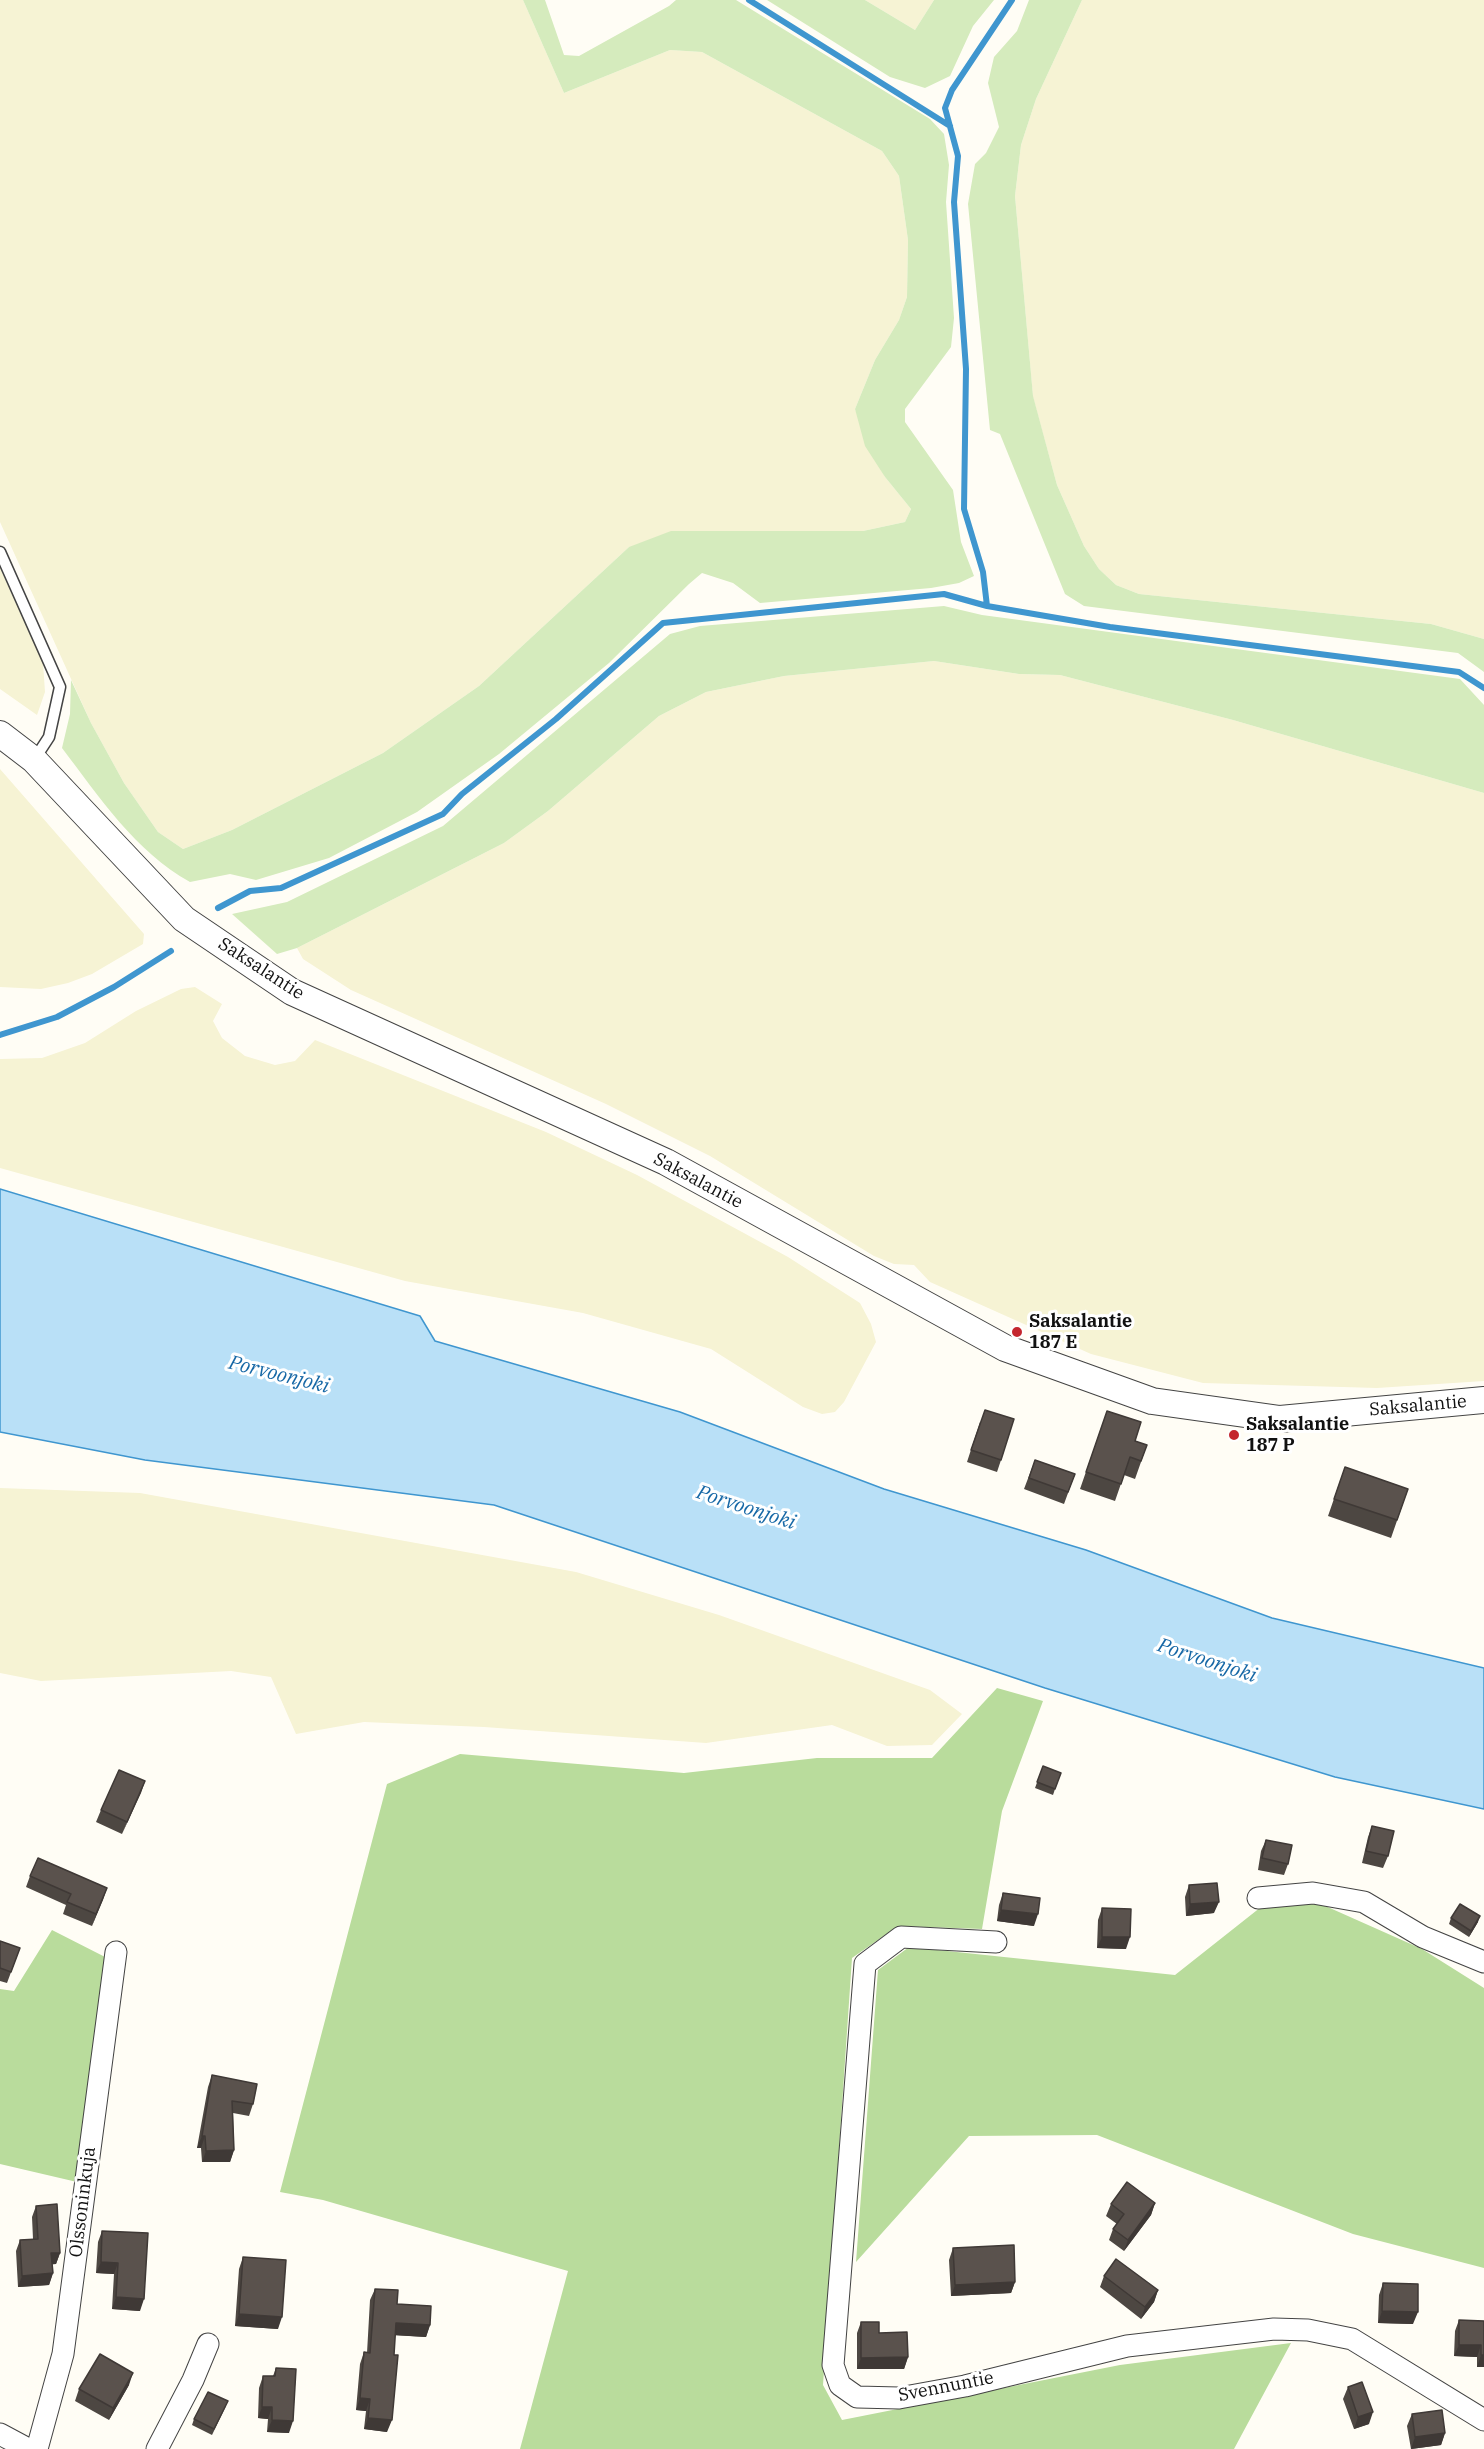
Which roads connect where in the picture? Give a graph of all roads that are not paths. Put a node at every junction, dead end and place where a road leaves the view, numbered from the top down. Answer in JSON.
{"nodes":[{"id":1,"x":0,"y":552,"type":"edge"},
{"id":2,"x":0,"y":734,"type":"edge"},
{"id":3,"x":34,"y":760,"type":"junction"},
{"id":4,"x":1484,"y":1400,"type":"edge"},
{"id":5,"x":1258,"y":1898,"type":"dead end"},
{"id":6,"x":996,"y":1942,"type":"dead end"},
{"id":7,"x":116,"y":1952,"type":"dead end"},
{"id":8,"x":1484,"y":1962,"type":"edge"},
{"id":9,"x":208,"y":2344,"type":"dead end"},
{"id":10,"x":1484,"y":2420,"type":"edge"},
{"id":11,"x":0,"y":2434,"type":"edge"},
{"id":12,"x":28,"y":2449,"type":"edge"},
{"id":13,"x":37,"y":2449,"type":"edge"},
{"id":14,"x":157,"y":2449,"type":"edge"}],
"edges":[{"from":1,"to":3,"type":"lane"},
{"from":2,"to":3,"type":"street","name":"Saksalantie"},
{"from":3,"to":4,"type":"street","name":"Saksalantie"},
{"from":5,"to":8,"type":"street"},
{"from":6,"to":10,"type":"street","name":"Svennuntie"},
{"from":7,"to":13,"type":"street","name":"Olssoninkuja"},
{"from":9,"to":14,"type":"street"},
{"from":11,"to":12,"type":"street"}]}
